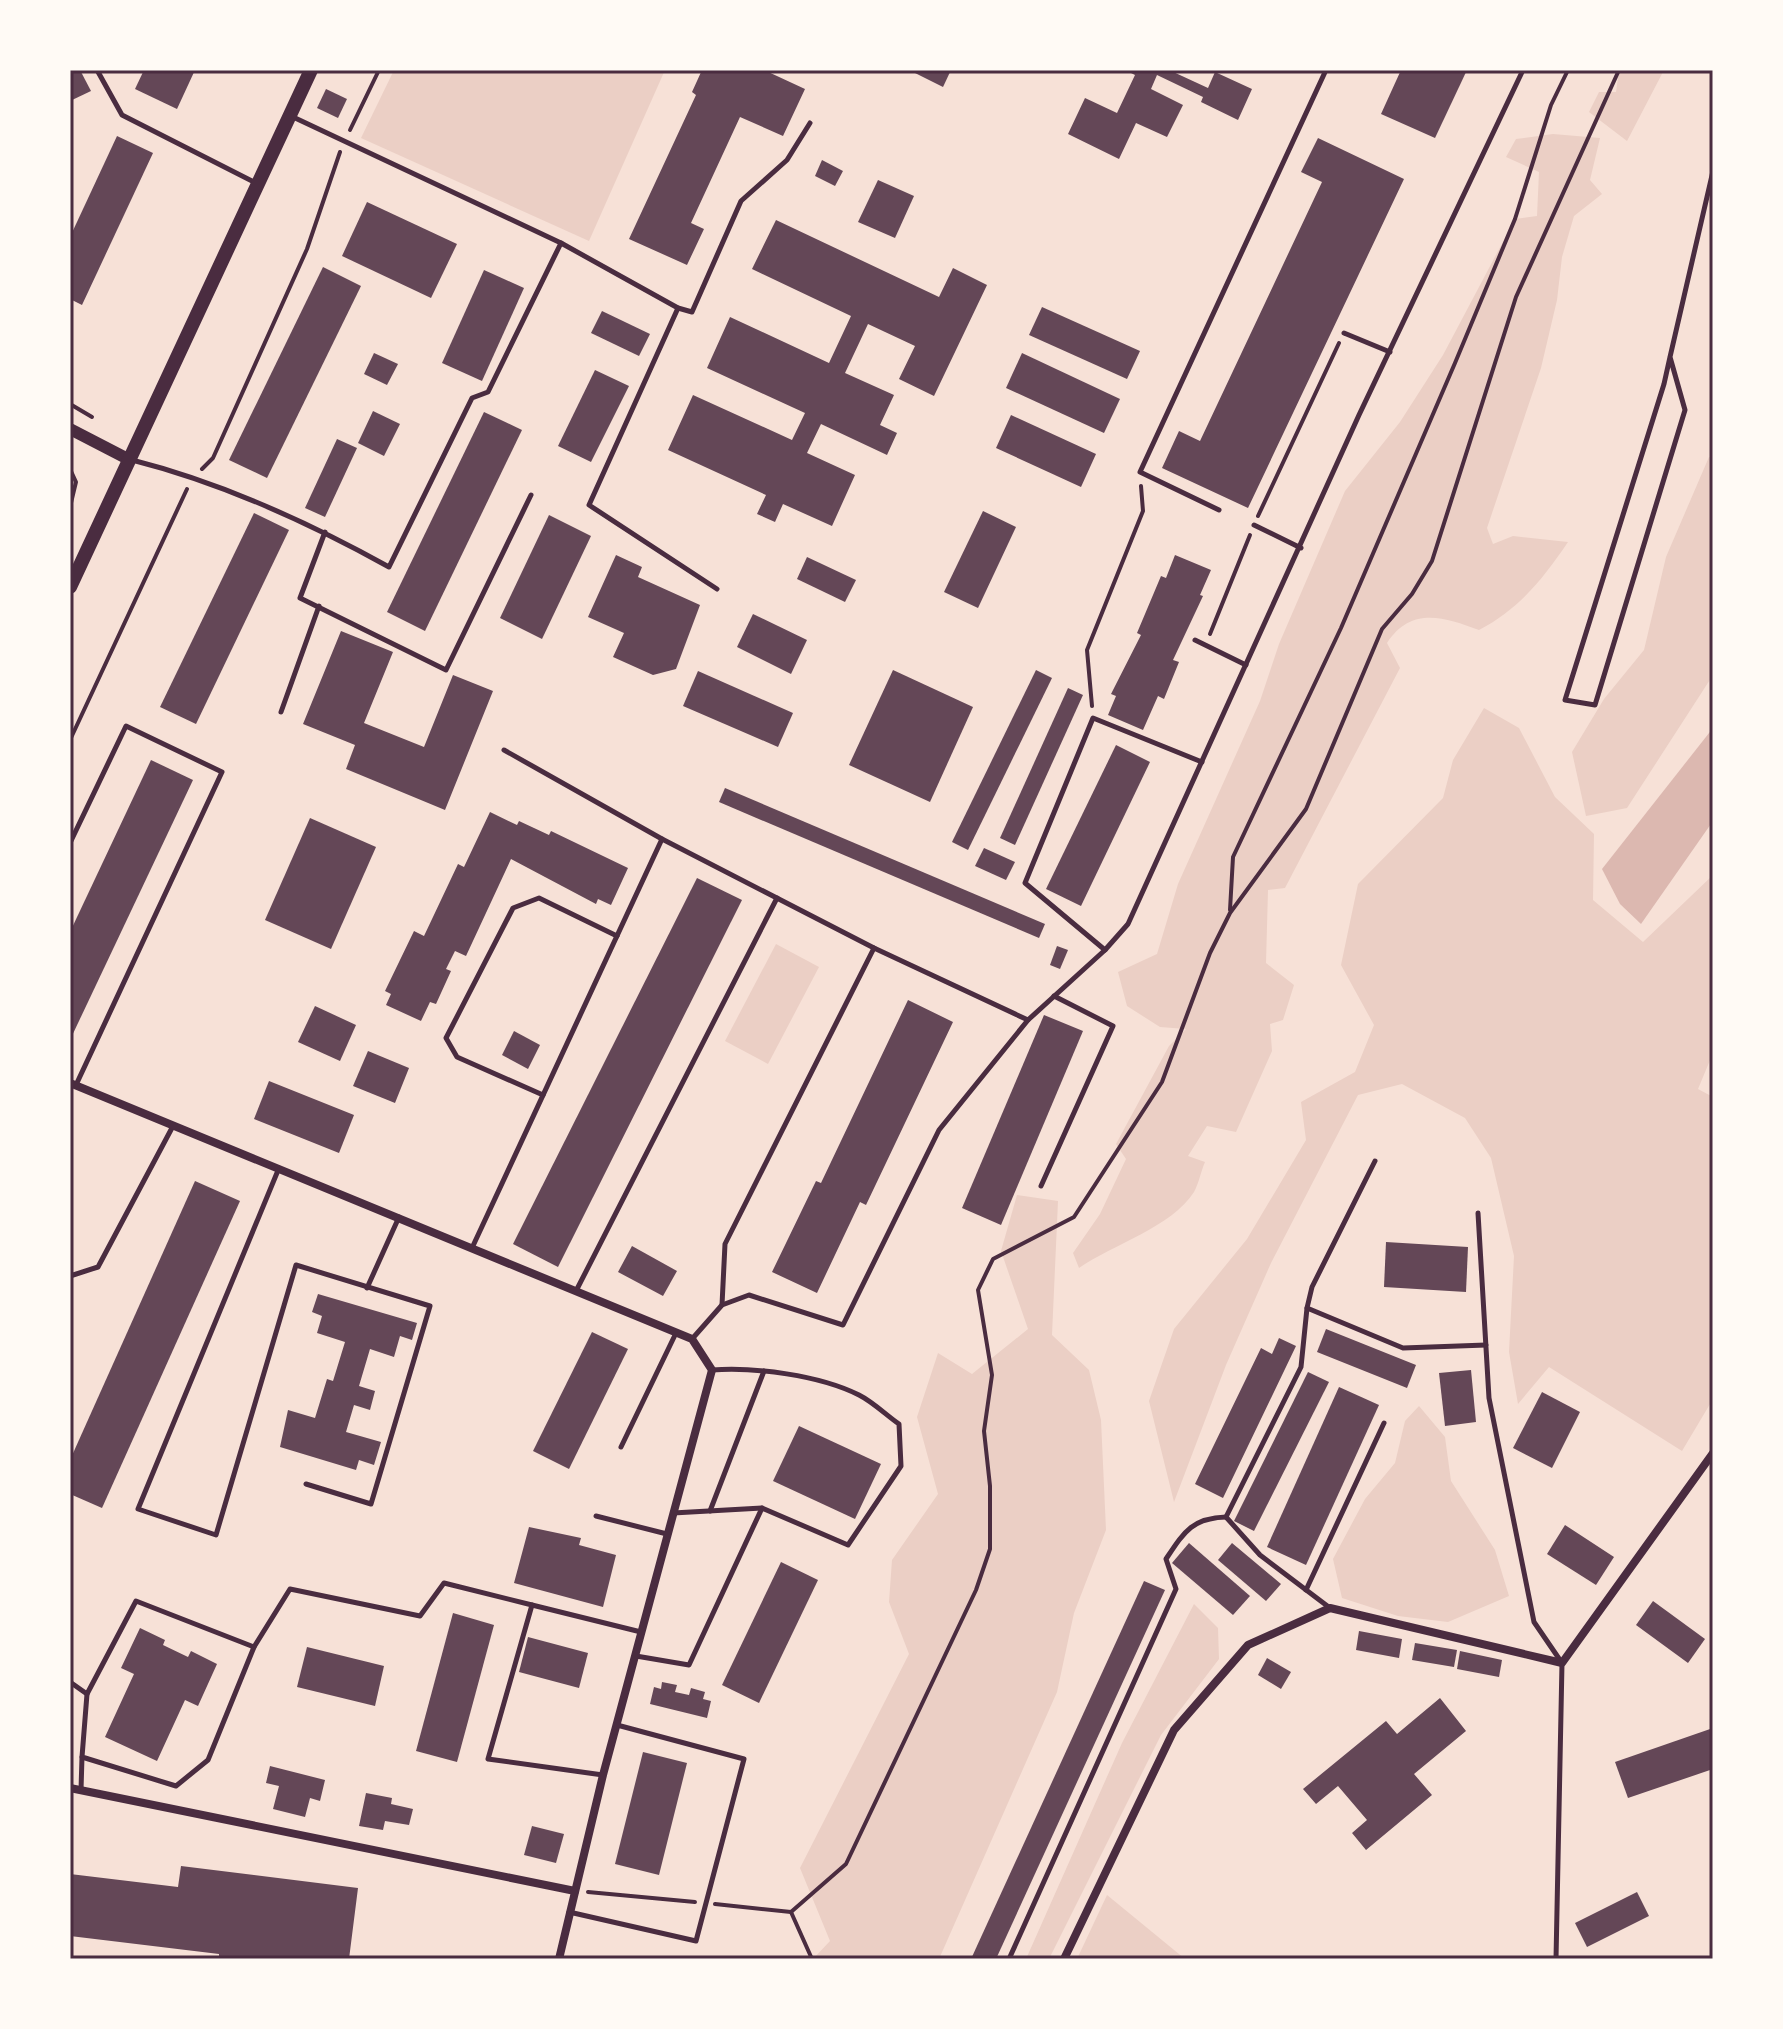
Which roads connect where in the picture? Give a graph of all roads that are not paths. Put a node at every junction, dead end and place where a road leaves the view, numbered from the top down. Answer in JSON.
{"nodes":[{"id":1,"x":97,"y":70,"type":"edge"},
{"id":2,"x":311,"y":70,"type":"edge"},
{"id":3,"x":1326,"y":70,"type":"edge"},
{"id":4,"x":1523,"y":70,"type":"edge"},
{"id":5,"x":289,"y":115,"type":"junction"},
{"id":6,"x":810,"y":123,"type":"dead end"},
{"id":7,"x":1713,"y":171,"type":"edge"},
{"id":8,"x":257,"y":183,"type":"junction"},
{"id":9,"x":561,"y":243,"type":"junction"},
{"id":10,"x":678,"y":308,"type":"junction"},
{"id":11,"x":1344,"y":333,"type":"road end"},
{"id":12,"x":1390,"y":352,"type":"junction"},
{"id":13,"x":1670,"y":357,"type":"junction"},
{"id":14,"x":70,"y":429,"type":"edge"},
{"id":15,"x":128,"y":459,"type":"junction"},
{"id":16,"x":531,"y":495,"type":"dead end"},
{"id":17,"x":1219,"y":510,"type":"dead end"},
{"id":18,"x":1254,"y":525,"type":"road end"},
{"id":19,"x":325,"y":532,"type":"junction"},
{"id":20,"x":1301,"y":548,"type":"junction"},
{"id":21,"x":70,"y":587,"type":"edge"},
{"id":22,"x":717,"y":589,"type":"dead end"},
{"id":23,"x":319,"y":606,"type":"junction"},
{"id":24,"x":1195,"y":640,"type":"dead end"},
{"id":25,"x":1246,"y":665,"type":"junction"},
{"id":26,"x":281,"y":712,"type":"dead end"},
{"id":27,"x":504,"y":750,"type":"dead end"},
{"id":28,"x":1202,"y":762,"type":"junction"},
{"id":29,"x":662,"y":839,"type":"junction"},
{"id":30,"x":70,"y":843,"type":"edge"},
{"id":31,"x":777,"y":898,"type":"junction"},
{"id":32,"x":617,"y":936,"type":"junction"},
{"id":33,"x":874,"y":948,"type":"junction"},
{"id":34,"x":1105,"y":950,"type":"junction"},
{"id":35,"x":1054,"y":996,"type":"junction"},
{"id":36,"x":1028,"y":1020,"type":"junction"},
{"id":37,"x":73,"y":1084,"type":"edge"},
{"id":38,"x":543,"y":1095,"type":"junction"},
{"id":39,"x":173,"y":1126,"type":"junction"},
{"id":40,"x":1375,"y":1161,"type":"dead end"},
{"id":41,"x":279,"y":1168,"type":"junction"},
{"id":42,"x":1041,"y":1186,"type":"dead end"},
{"id":43,"x":1478,"y":1213,"type":"dead end"},
{"id":44,"x":399,"y":1217,"type":"junction"},
{"id":45,"x":472,"y":1248,"type":"junction"},
{"id":46,"x":70,"y":1276,"type":"edge"},
{"id":47,"x":367,"y":1288,"type":"junction"},
{"id":48,"x":576,"y":1291,"type":"junction"},
{"id":49,"x":722,"y":1305,"type":"junction"},
{"id":50,"x":1307,"y":1308,"type":"junction"},
{"id":51,"x":676,"y":1333,"type":"junction"},
{"id":52,"x":692,"y":1339,"type":"junction"},
{"id":53,"x":1486,"y":1345,"type":"junction"},
{"id":54,"x":712,"y":1370,"type":"junction"},
{"id":55,"x":764,"y":1371,"type":"junction"},
{"id":56,"x":1384,"y":1423,"type":"dead end"},
{"id":57,"x":621,"y":1447,"type":"dead end"},
{"id":58,"x":1713,"y":1453,"type":"edge"},
{"id":59,"x":306,"y":1484,"type":"dead end"},
{"id":60,"x":762,"y":1508,"type":"junction"},
{"id":61,"x":710,"y":1511,"type":"junction"},
{"id":62,"x":673,"y":1513,"type":"junction"},
{"id":63,"x":596,"y":1516,"type":"dead end"},
{"id":64,"x":1226,"y":1517,"type":"junction"},
{"id":65,"x":668,"y":1535,"type":"junction"},
{"id":66,"x":1306,"y":1590,"type":"junction"},
{"id":67,"x":532,"y":1605,"type":"junction"},
{"id":68,"x":1330,"y":1608,"type":"junction"},
{"id":69,"x":642,"y":1632,"type":"junction"},
{"id":70,"x":254,"y":1647,"type":"junction"},
{"id":71,"x":635,"y":1656,"type":"junction"},
{"id":72,"x":1562,"y":1663,"type":"junction"},
{"id":73,"x":70,"y":1682,"type":"edge"},
{"id":74,"x":87,"y":1694,"type":"junction"},
{"id":75,"x":617,"y":1725,"type":"junction"},
{"id":76,"x":82,"y":1757,"type":"junction"},
{"id":77,"x":603,"y":1775,"type":"junction"},
{"id":78,"x":70,"y":1788,"type":"edge"},
{"id":79,"x":81,"y":1790,"type":"junction"},
{"id":80,"x":575,"y":1891,"type":"junction"},
{"id":81,"x":569,"y":1912,"type":"junction"},
{"id":82,"x":559,"y":1959,"type":"edge"},
{"id":83,"x":1009,"y":1959,"type":"edge"},
{"id":84,"x":1064,"y":1959,"type":"edge"},
{"id":85,"x":1556,"y":1959,"type":"edge"}],
"edges":[{"from":1,"to":8,"type":"lane"},
{"from":2,"to":5,"type":"main road"},
{"from":3,"to":17,"type":"lane"},
{"from":4,"to":12,"type":"lane"},
{"from":5,"to":8,"type":"main road"},
{"from":5,"to":9,"type":"lane"},
{"from":6,"to":10,"type":"lane"},
{"from":7,"to":13,"type":"lane"},
{"from":8,"to":15,"type":"main road"},
{"from":9,"to":10,"type":"lane"},
{"from":9,"to":19,"type":"lane"},
{"from":10,"to":22,"type":"lane"},
{"from":11,"to":12,"type":"lane"},
{"from":12,"to":20,"type":"lane"},
{"from":13,"to":13,"type":"lane"},
{"from":14,"to":15,"type":"main road"},
{"from":15,"to":19,"type":"lane"},
{"from":15,"to":21,"type":"main road"},
{"from":16,"to":23,"type":"lane"},
{"from":18,"to":20,"type":"lane"},
{"from":19,"to":23,"type":"lane"},
{"from":20,"to":25,"type":"lane"},
{"from":23,"to":26,"type":"lane"},
{"from":24,"to":25,"type":"lane"},
{"from":25,"to":28,"type":"lane"},
{"from":27,"to":29,"type":"lane"},
{"from":28,"to":34,"type":"lane"},
{"from":28,"to":34,"type":"lane"},
{"from":29,"to":31,"type":"lane"},
{"from":29,"to":32,"type":"lane"},
{"from":30,"to":37,"type":"lane"},
{"from":31,"to":33,"type":"lane"},
{"from":31,"to":48,"type":"lane"},
{"from":32,"to":38,"type":"lane"},
{"from":32,"to":38,"type":"lane"},
{"from":33,"to":36,"type":"lane"},
{"from":33,"to":49,"type":"lane"},
{"from":34,"to":35,"type":"lane"},
{"from":35,"to":36,"type":"lane"},
{"from":35,"to":42,"type":"lane"},
{"from":36,"to":49,"type":"lane"},
{"from":37,"to":39,"type":"street"},
{"from":38,"to":45,"type":"lane"},
{"from":39,"to":41,"type":"street"},
{"from":39,"to":46,"type":"lane"},
{"from":40,"to":50,"type":"lane"},
{"from":41,"to":44,"type":"street"},
{"from":41,"to":47,"type":"lane"},
{"from":43,"to":53,"type":"lane"},
{"from":44,"to":45,"type":"street"},
{"from":44,"to":47,"type":"lane"},
{"from":45,"to":48,"type":"street"},
{"from":47,"to":59,"type":"lane"},
{"from":48,"to":51,"type":"street"},
{"from":49,"to":52,"type":"lane"},
{"from":50,"to":53,"type":"lane"},
{"from":50,"to":64,"type":"lane"},
{"from":51,"to":52,"type":"street"},
{"from":51,"to":57,"type":"lane"},
{"from":52,"to":54,"type":"street"},
{"from":53,"to":72,"type":"lane"},
{"from":54,"to":55,"type":"lane"},
{"from":54,"to":62,"type":"street"},
{"from":55,"to":60,"type":"lane"},
{"from":55,"to":61,"type":"lane"},
{"from":56,"to":66,"type":"lane"},
{"from":58,"to":72,"type":"street"},
{"from":60,"to":61,"type":"lane"},
{"from":60,"to":71,"type":"lane"},
{"from":61,"to":62,"type":"lane"},
{"from":62,"to":65,"type":"street"},
{"from":63,"to":65,"type":"lane"},
{"from":64,"to":66,"type":"lane"},
{"from":64,"to":83,"type":"lane"},
{"from":65,"to":69,"type":"street"},
{"from":66,"to":68,"type":"lane"},
{"from":67,"to":69,"type":"lane"},
{"from":67,"to":70,"type":"lane"},
{"from":67,"to":77,"type":"lane"},
{"from":68,"to":72,"type":"street"},
{"from":68,"to":84,"type":"street"},
{"from":69,"to":71,"type":"street"},
{"from":70,"to":74,"type":"lane"},
{"from":70,"to":76,"type":"lane"},
{"from":71,"to":75,"type":"street"},
{"from":72,"to":85,"type":"lane"},
{"from":73,"to":74,"type":"lane"},
{"from":74,"to":76,"type":"lane"},
{"from":75,"to":77,"type":"street"},
{"from":75,"to":81,"type":"lane"},
{"from":76,"to":79,"type":"lane"},
{"from":77,"to":80,"type":"street"},
{"from":78,"to":79,"type":"street"},
{"from":79,"to":80,"type":"street"},
{"from":80,"to":81,"type":"street"},
{"from":81,"to":82,"type":"street"}]}
